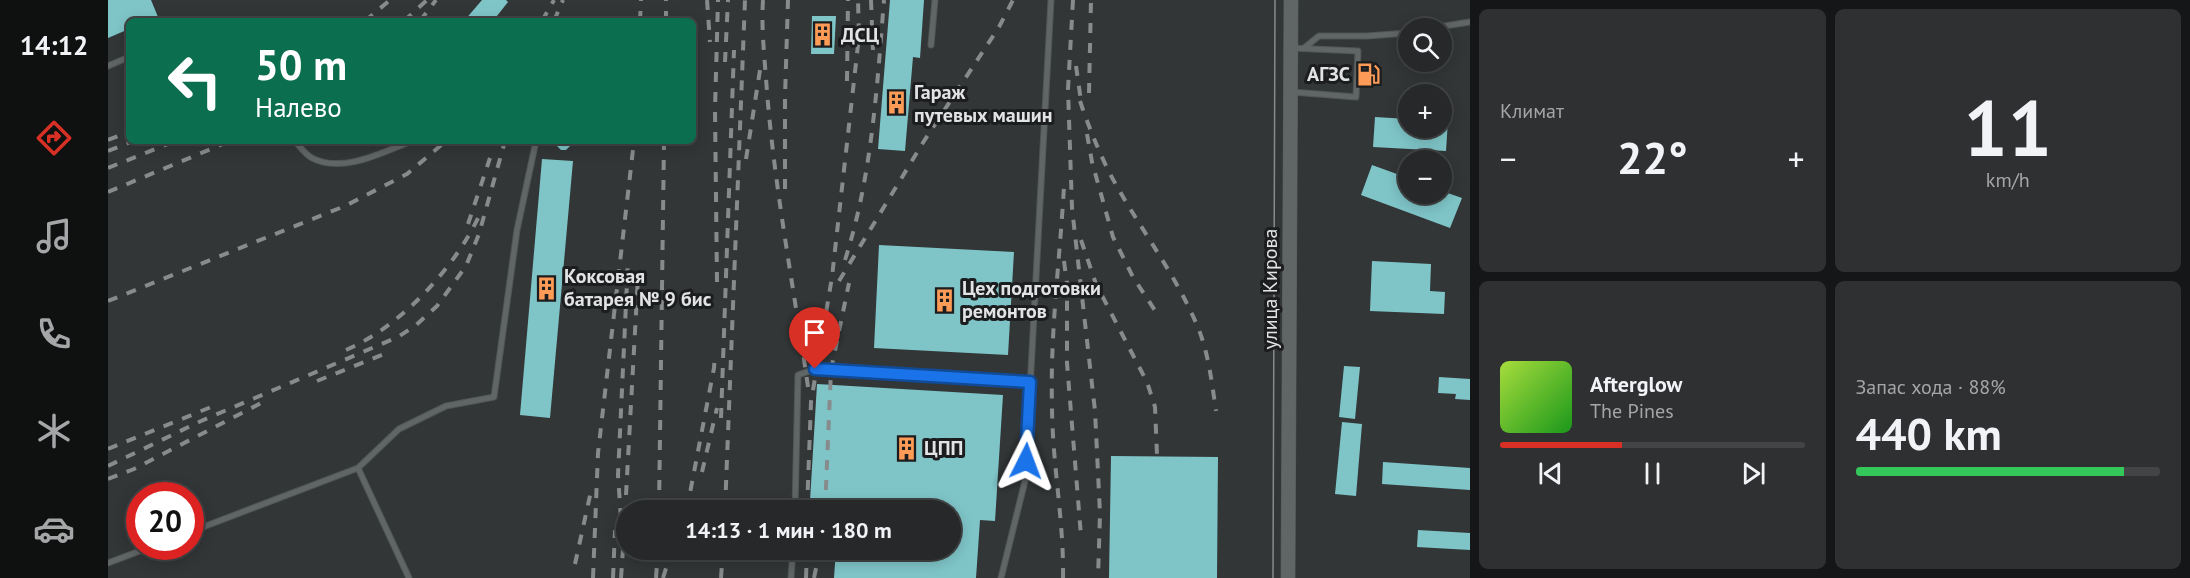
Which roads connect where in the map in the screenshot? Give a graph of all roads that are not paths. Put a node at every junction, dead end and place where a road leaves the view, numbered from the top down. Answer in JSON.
{"nodes":[{"id":1,"x":935,"y":0,"type":"edge"},
{"id":2,"x":1051,"y":0,"type":"edge"},
{"id":3,"x":1291,"y":0,"type":"edge"},
{"id":4,"x":1470,"y":22,"type":"edge"},
{"id":5,"x":1452,"y":25,"type":"edge"},
{"id":6,"x":1398,"y":34,"type":"edge"},
{"id":7,"x":931,"y":45,"type":"dead end"},
{"id":8,"x":1298,"y":48,"type":"junction"},
{"id":9,"x":126,"y":58,"type":"edge"},
{"id":10,"x":108,"y":66,"type":"edge"},
{"id":11,"x":1291,"y":92,"type":"junction"},
{"id":12,"x":298,"y":144,"type":"edge"},
{"id":13,"x":404,"y":144,"type":"edge"},
{"id":14,"x":535,"y":144,"type":"edge"},
{"id":15,"x":1030,"y":382,"type":"junction"},
{"id":16,"x":358,"y":468,"type":"junction"},
{"id":17,"x":795,"y":500,"type":"edge"},
{"id":18,"x":204,"y":527,"type":"edge"},
{"id":19,"x":126,"y":556,"type":"edge"},
{"id":20,"x":792,"y":560,"type":"edge"},
{"id":21,"x":108,"y":563,"type":"edge"},
{"id":22,"x":409,"y":578,"type":"edge"},
{"id":23,"x":791,"y":578,"type":"edge"},
{"id":24,"x":1001,"y":578,"type":"edge"},
{"id":25,"x":1288,"y":578,"type":"edge"}],
"edges":[{"from":1,"to":7,"type":"lane"},
{"from":2,"to":15,"type":"lane"},
{"from":3,"to":8,"type":"main road","name":"улица Кирова"},
{"from":4,"to":5,"type":"lane"},
{"from":6,"to":8,"type":"lane"},
{"from":8,"to":11,"type":"main road","name":"улица Кирова"},
{"from":8,"to":11,"type":"lane"},
{"from":9,"to":10,"type":"lane"},
{"from":11,"to":25,"type":"main road","name":"улица Кирова"},
{"from":12,"to":13,"type":"lane"},
{"from":14,"to":16,"type":"lane"},
{"from":15,"to":17,"type":"lane"},
{"from":15,"to":24,"type":"lane"},
{"from":16,"to":18,"type":"lane"},
{"from":16,"to":22,"type":"lane"},
{"from":19,"to":21,"type":"lane"},
{"from":20,"to":23,"type":"lane"}]}
